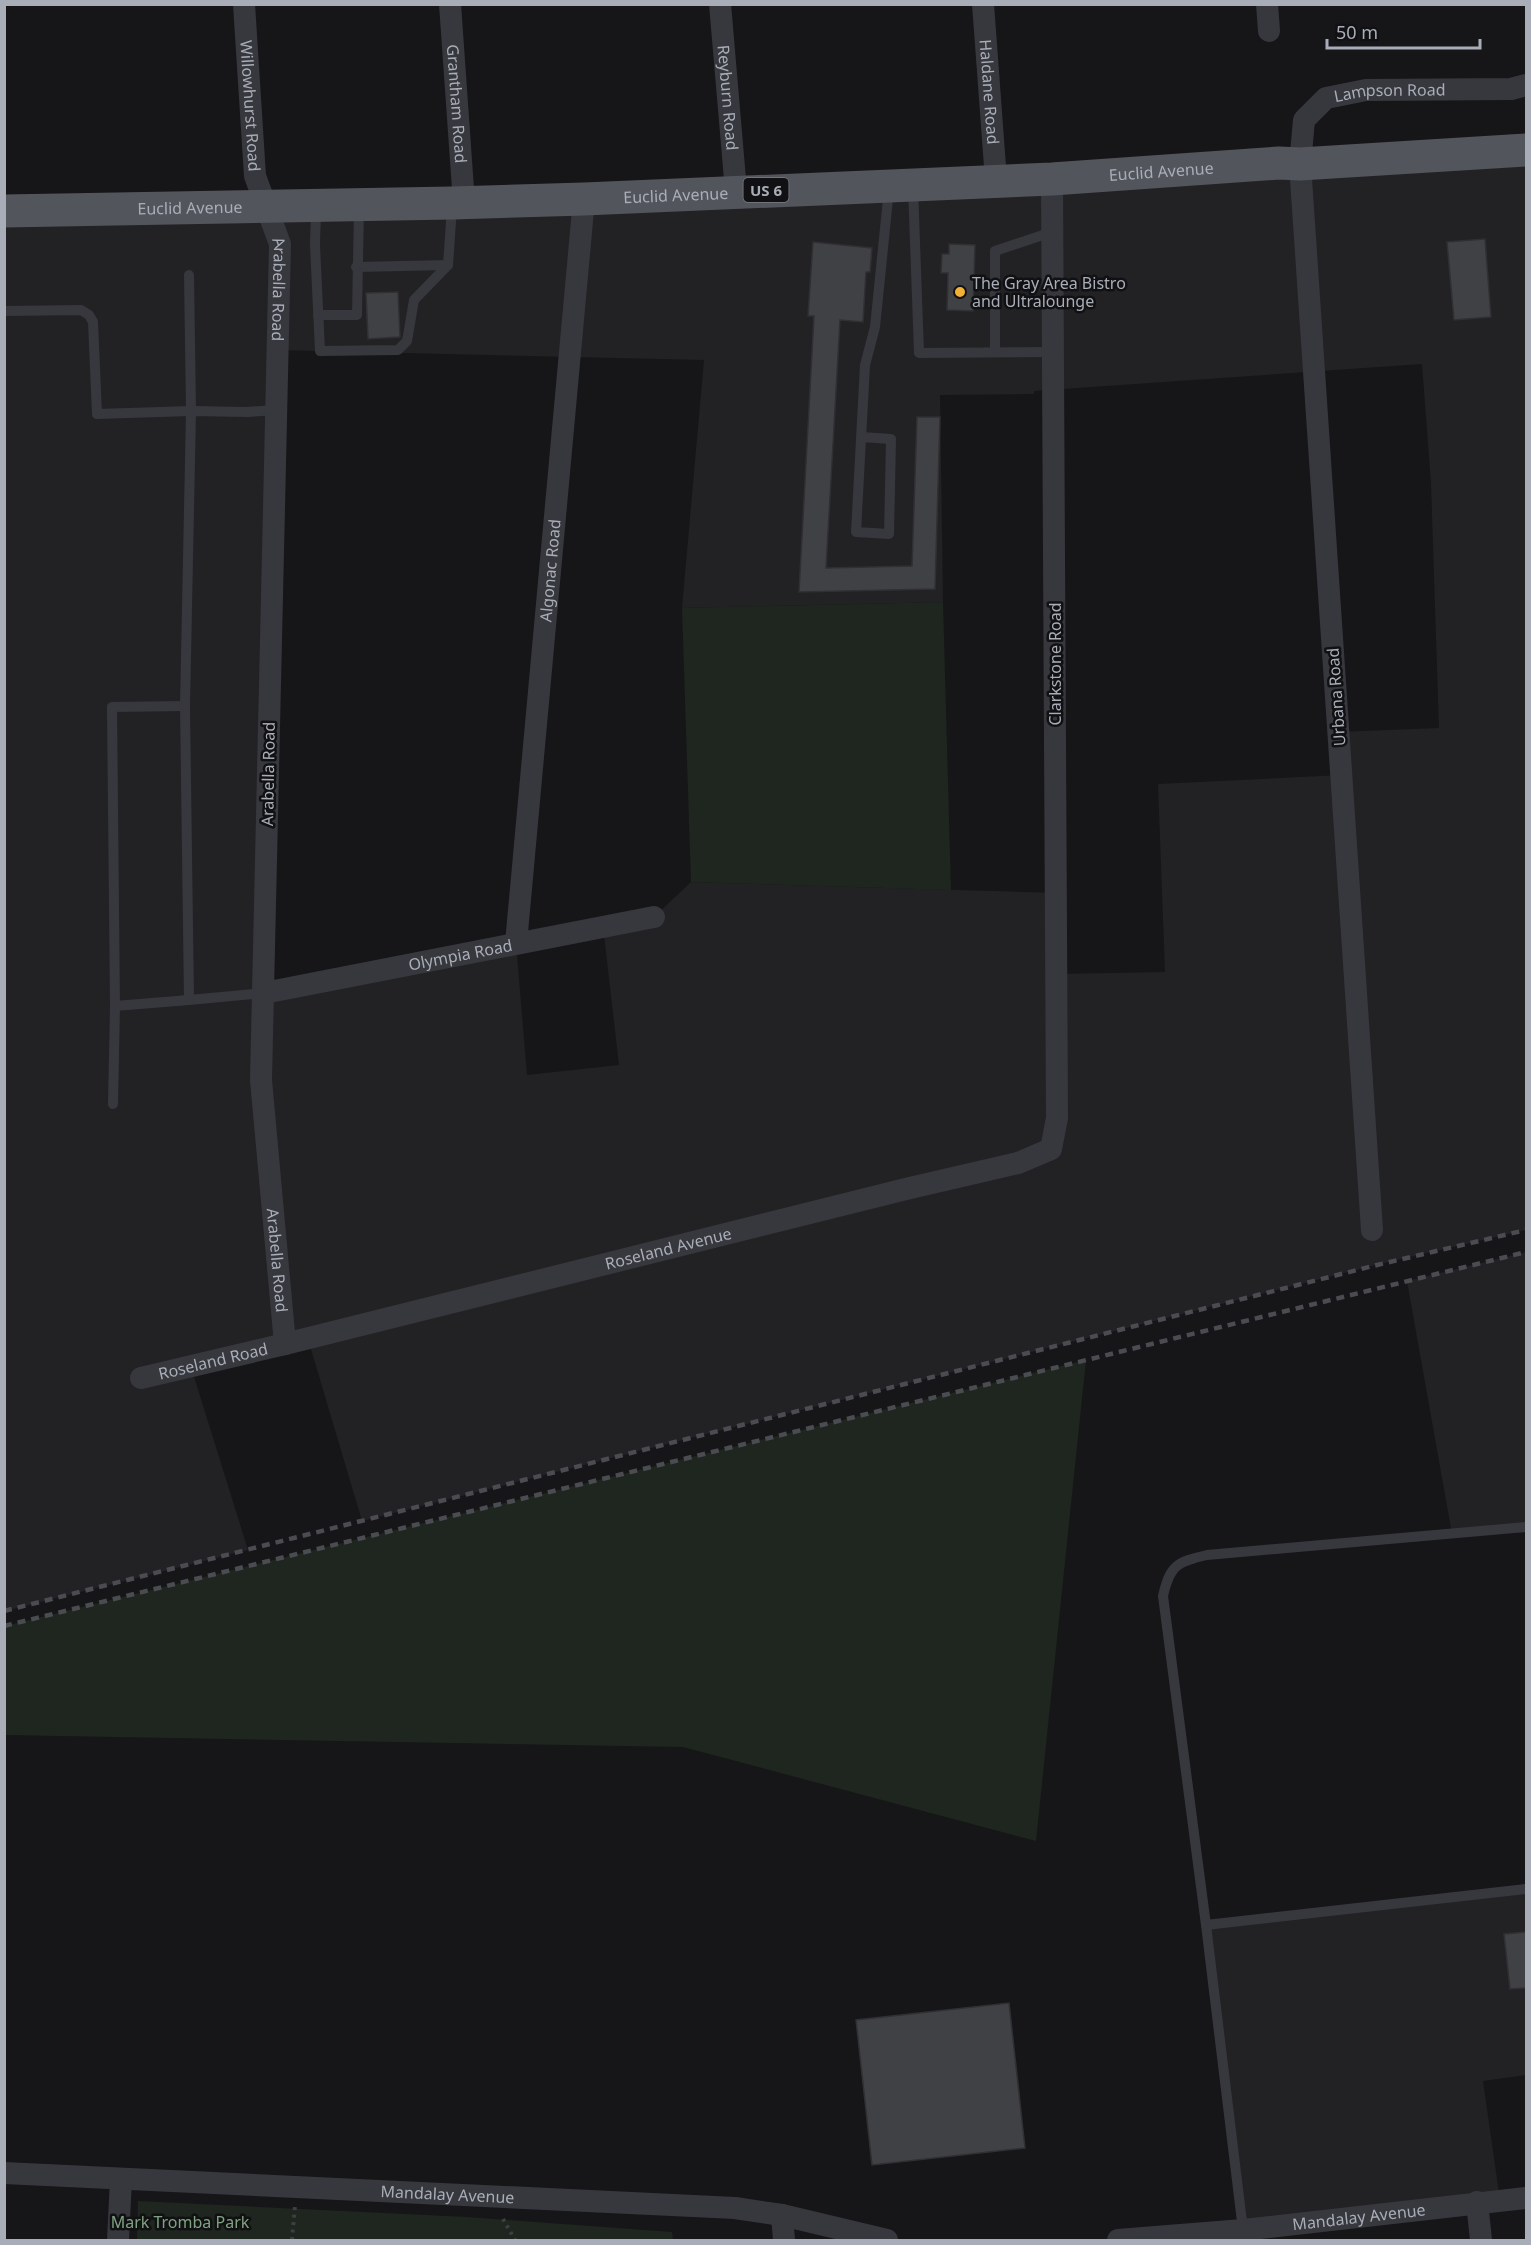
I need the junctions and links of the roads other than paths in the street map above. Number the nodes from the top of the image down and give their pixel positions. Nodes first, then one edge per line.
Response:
1 (244, 4) edge
2 (450, 4) edge
3 (720, 4) edge
4 (983, 4) edge
5 (1267, 4) edge
6 (1269, 31) dead end
7 (1527, 85) edge
8 (1527, 150) edge
9 (1300, 164) junction
10 (1052, 179) junction
11 (996, 180) junction
12 (901, 184) junction
13 (736, 191) junction
14 (584, 199) junction
15 (458, 203) junction
16 (266, 205) junction
17 (360, 205) junction
18 (316, 206) junction
19 (4, 211) edge
20 (1052, 232) junction
21 (448, 265) junction
22 (356, 267) junction
23 (189, 275) dead end
24 (4, 311) edge
25 (318, 315) junction
26 (995, 352) junction
27 (1053, 352) junction
28 (276, 410) junction
29 (191, 411) junction
30 (861, 437) junction
31 (185, 706) junction
32 (654, 917) dead end
33 (516, 943) junction
34 (264, 993) junction
35 (189, 1000) junction
36 (115, 1006) junction
37 (113, 1104) dead end
38 (1051, 1149) joint
39 (1372, 1230) dead end
40 (285, 1344) junction
41 (141, 1378) dead end
42 (1527, 1527) edge
43 (1527, 1889) edge
44 (1206, 1925) junction
45 (4, 2173) edge
46 (121, 2179) junction
47 (1527, 2198) edge
48 (1477, 2202) junction
49 (782, 2216) junction
50 (1244, 2235) edge
51 (118, 2241) edge
52 (784, 2241) edge
53 (886, 2241) edge
54 (1118, 2241) edge
55 (1481, 2241) edge

1 - 16 street, Willowhurst Road
2 - 15 street, Grantham Road
3 - 13 street, Reyburn Road
4 - 11 street, Haldane Road
5 - 6 street
7 - 9 street, Lampson Road
8 - 9 main road, Euclid Avenue / US 6
9 - 10 main road, Euclid Avenue / US 6
9 - 39 street, Urbana Road
10 - 11 main road, Euclid Avenue / US 6
10 - 20 street, Clarkstone Road
11 - 12 main road, Euclid Avenue / US 6
12 - 13 main road, Euclid Avenue / US 6
12 - 26 lane
12 - 30 lane
13 - 14 main road, Euclid Avenue / US 6
14 - 15 main road, Euclid Avenue / US 6
14 - 33 street, Algonac Road
15 - 17 main road, Euclid Avenue / US 6
15 - 21 lane
16 - 18 main road, Euclid Avenue / US 6
16 - 19 main road, Euclid Avenue / US 6
16 - 28 street, Arabella Road
17 - 18 main road, Euclid Avenue / US 6
17 - 22 lane
18 - 25 lane
20 - 26 lane
20 - 27 street, Clarkstone Road
21 - 22 lane
21 - 25 lane
22 - 25 lane
23 - 29 lane
24 - 29 lane
26 - 27 lane
27 - 38 street, Clarkstone Road
28 - 29 lane
28 - 34 street, Arabella Road
29 - 31 lane
30 - 30 lane
31 - 35 lane
31 - 36 lane
32 - 33 street, Olympia Road
33 - 34 street, Olympia Road
34 - 35 lane
34 - 40 street, Arabella Road
35 - 36 lane
36 - 37 lane
38 - 40 street, Roseland Avenue
40 - 41 street, Roseland Road
42 - 44 lane
43 - 44 lane
44 - 50 lane
45 - 46 street, Mandalay Avenue
46 - 49 street, Mandalay Avenue
46 - 51 street
47 - 48 street, Mandalay Avenue
48 - 50 street, Mandalay Avenue
48 - 55 street
49 - 52 street
49 - 53 street, Mandalay Avenue
50 - 54 street, Mandalay Avenue

